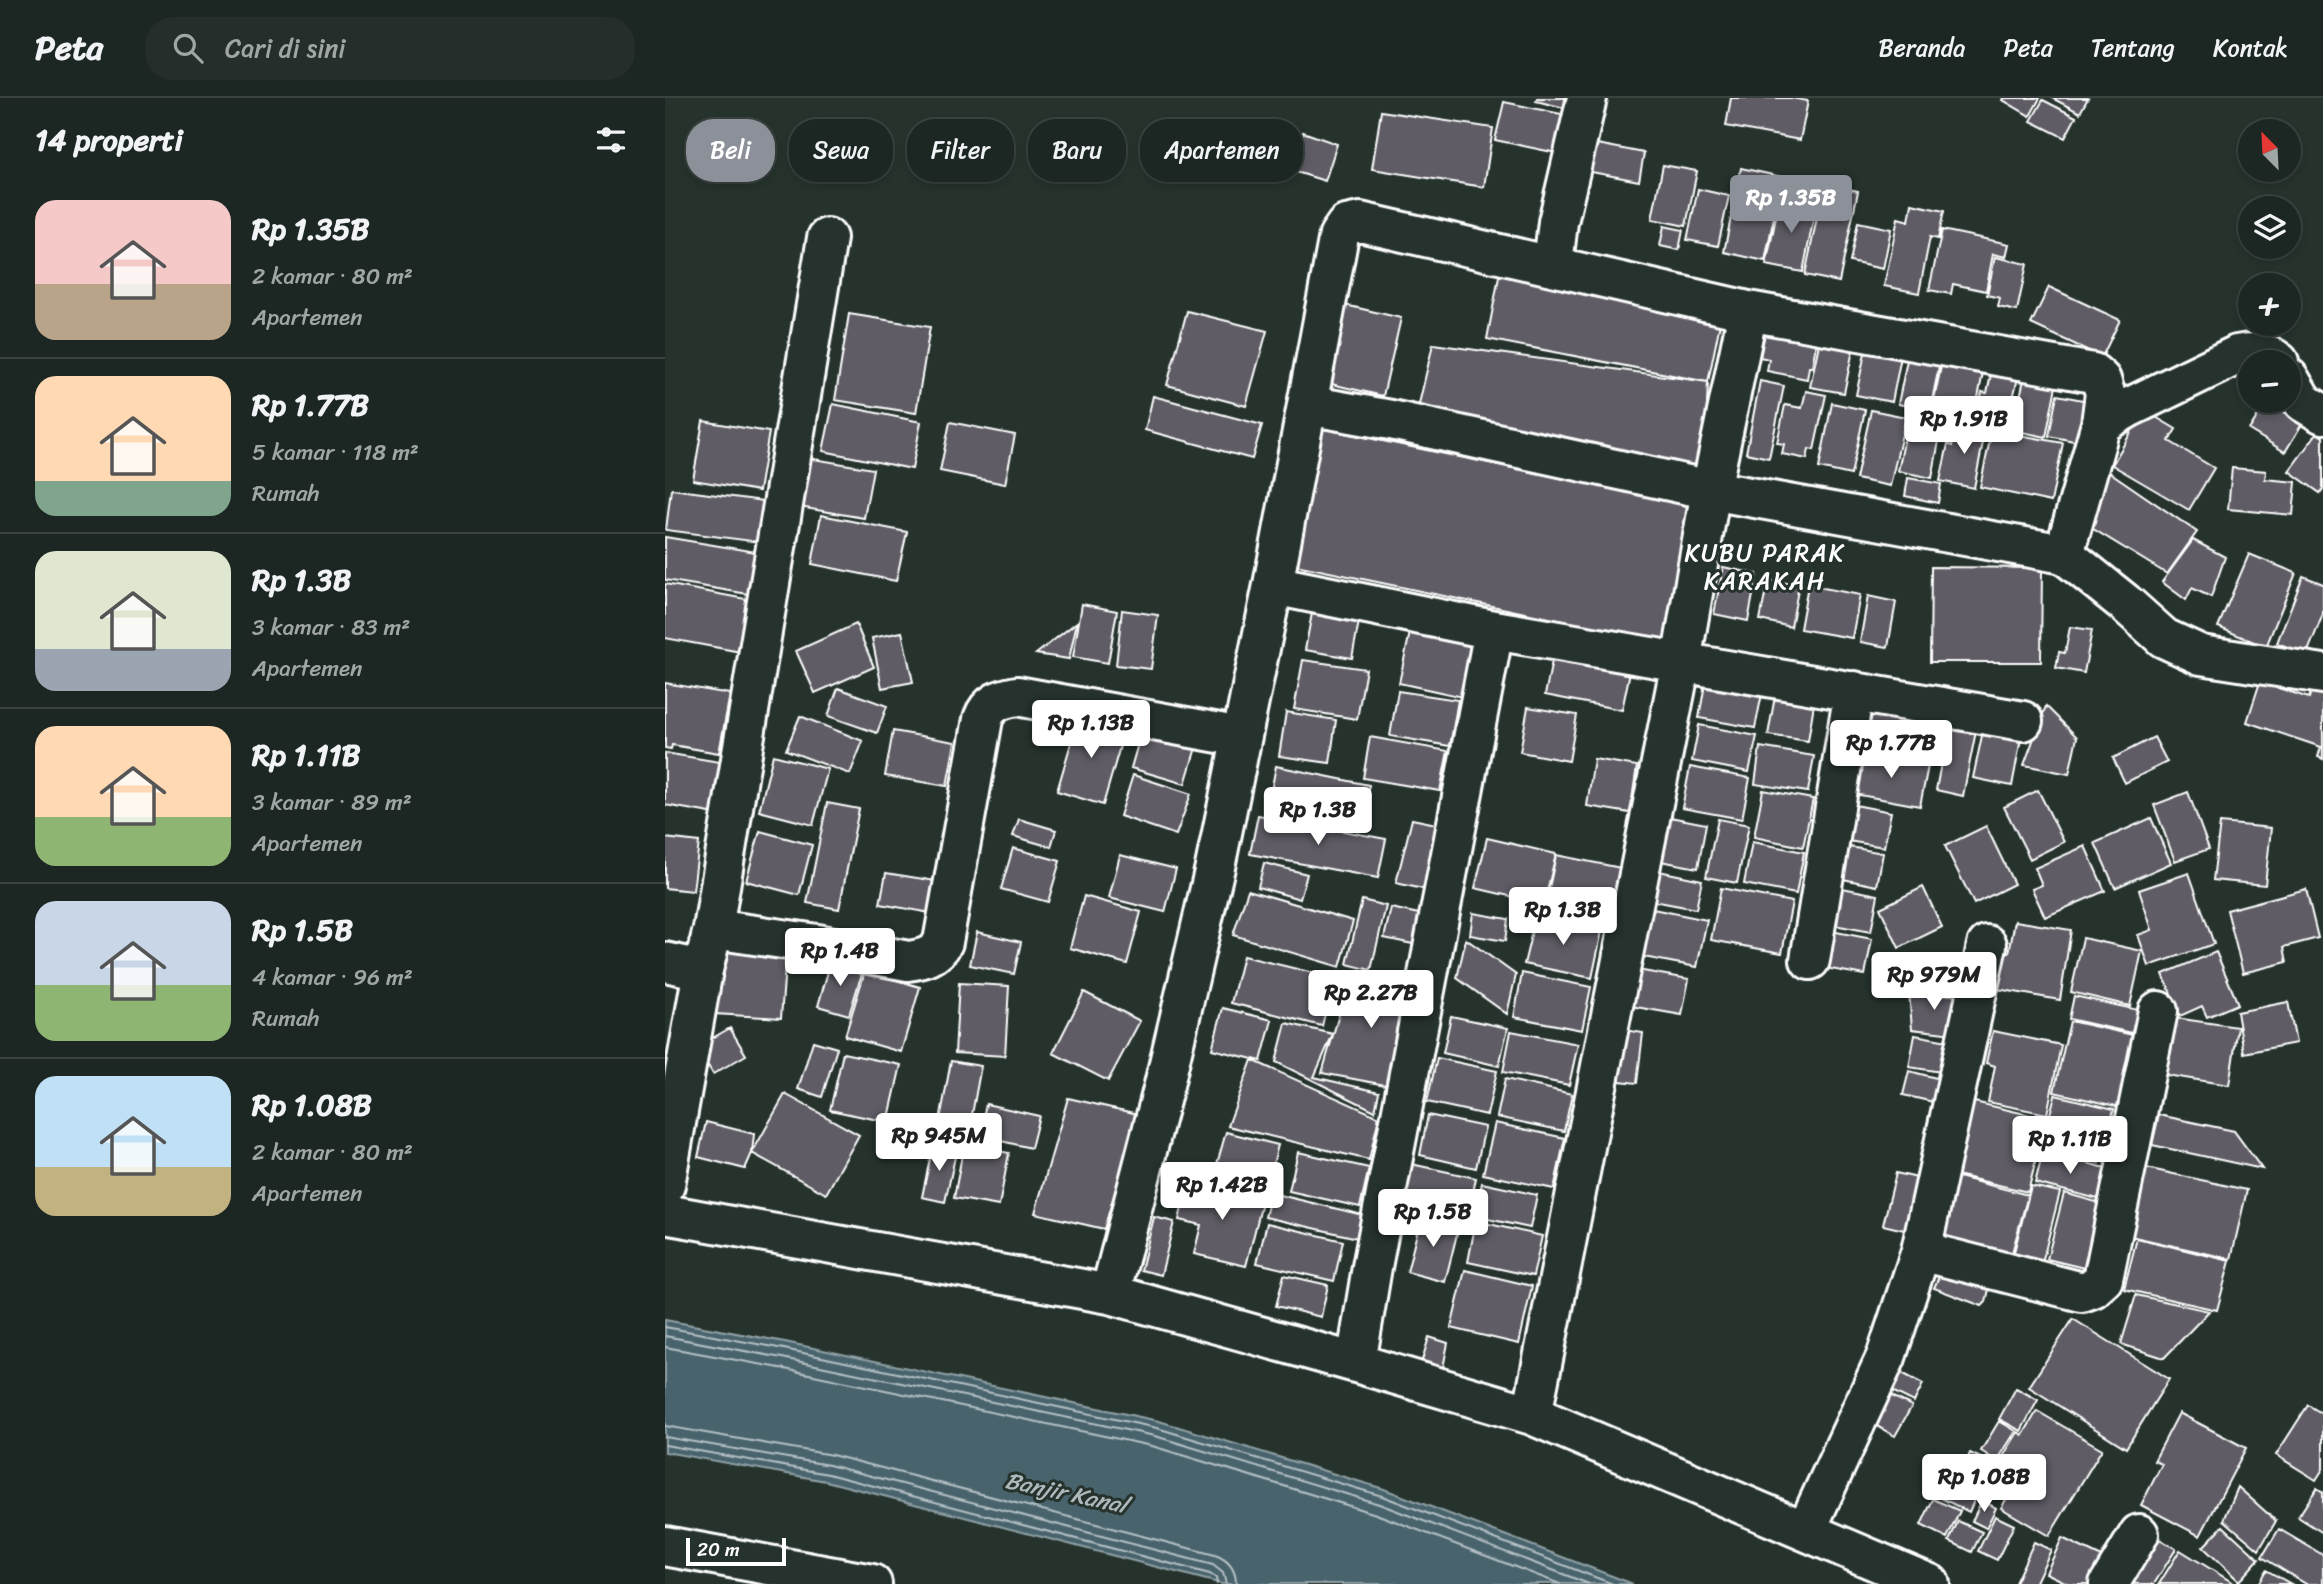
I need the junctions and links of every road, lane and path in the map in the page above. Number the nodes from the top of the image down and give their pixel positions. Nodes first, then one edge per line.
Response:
1 (1587, 98) edge
2 (827, 238) dead end
3 (1553, 264) junction
4 (1748, 311) junction
5 (2238, 355) edge
6 (2301, 399) edge
7 (1307, 405) junction
8 (2323, 414) edge
9 (2101, 424) junction
10 (1711, 491) junction
11 (2064, 554) junction
12 (1273, 585) junction
13 (1494, 631) junction
14 (1681, 662) junction
15 (2323, 674) edge
16 (1854, 691) junction
17 (2024, 721) dead end
18 (1241, 737) junction
19 (713, 929) junction
20 (1987, 945) dead end
21 (1810, 960) dead end
22 (665, 962) edge
23 (703, 970) junction
24 (2158, 1012) dead end
25 (665, 1185) edge
26 (665, 1214) edge
27 (1921, 1251) junction
28 (1110, 1294) junction
29 (1356, 1363) junction
30 (1532, 1415) junction
31 (1805, 1530) junction
32 (2139, 1534) dead end
33 (665, 1546) edge
34 (872, 1584) edge
35 (1930, 1584) edge
36 (2109, 1584) edge

1 - 3 street
2 - 19 street
3 - 4 street
3 - 7 street
4 - 9 street
4 - 10 street
5 - 9 street
6 - 8 street
7 - 10 street
7 - 12 street
9 - 11 street
10 - 11 street
10 - 14 street
11 - 15 street
12 - 13 street
12 - 18 street
13 - 14 street
13 - 29 street
14 - 16 street
14 - 30 street
16 - 17 street
16 - 21 street
18 - 19 street
18 - 28 street
19 - 23 street
20 - 27 street
22 - 23 street
23 - 25 street
24 - 27 street
26 - 28 street
27 - 31 street
28 - 29 street
29 - 30 street
30 - 31 street
31 - 35 street
32 - 36 street
33 - 34 street

